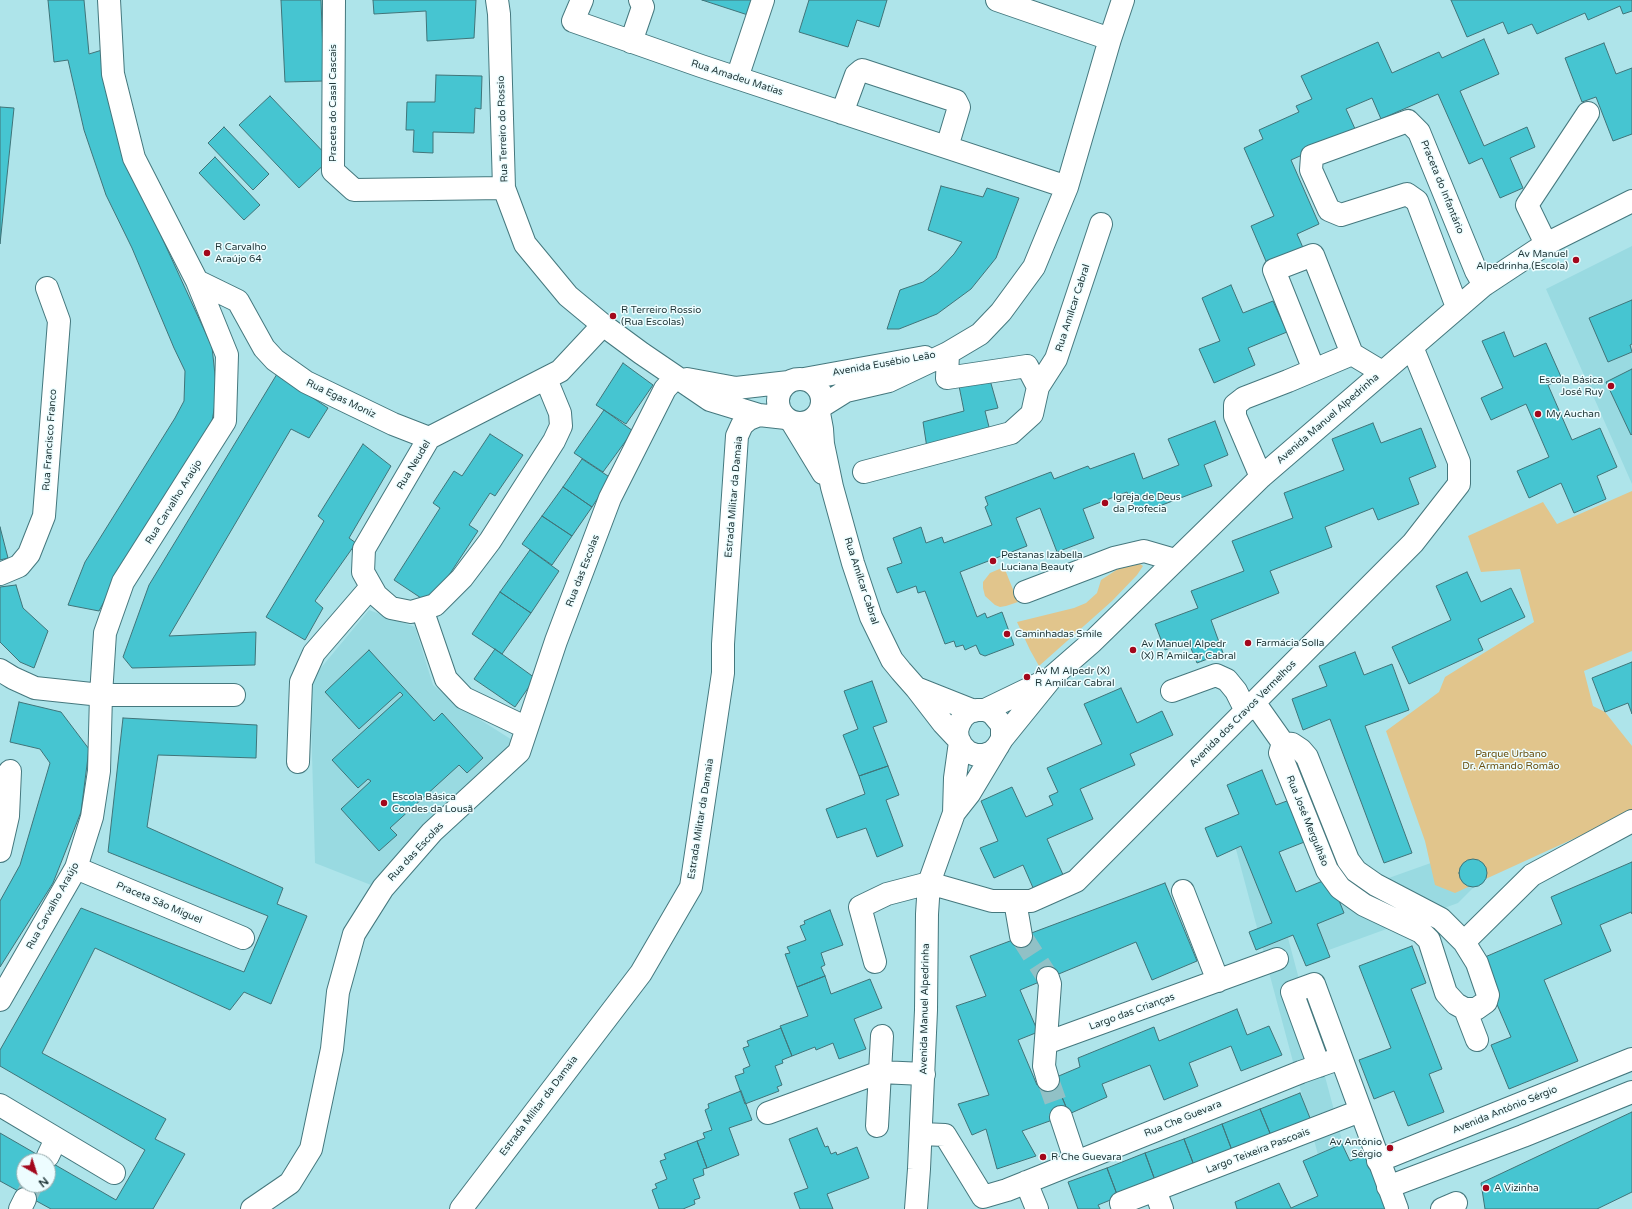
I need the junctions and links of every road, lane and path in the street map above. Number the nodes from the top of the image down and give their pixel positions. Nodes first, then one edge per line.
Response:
1 (109, 0) edge
2 (334, 0) edge
3 (497, 0) edge
4 (582, 0) edge
5 (640, 0) edge
6 (763, 0) edge
7 (997, 0) edge
8 (1123, 0) edge
9 (1110, 39) junction
10 (632, 42) junction
11 (737, 78) junction
12 (842, 113) junction
13 (1588, 113) dead end
14 (947, 147) junction
15 (1067, 187) junction
16 (504, 188) junction
17 (1632, 202) edge
18 (1101, 224) dead end
19 (1546, 244) junction
20 (197, 281) junction
21 (1484, 285) junction
22 (47, 288) dead end
23 (1457, 308) junction
24 (603, 325) junction
25 (1412, 347) junction
26 (948, 353) junction
27 (1352, 354) junction
28 (1314, 370) junction
29 (1382, 372) junction
30 (676, 377) junction
31 (546, 378) junction
32 (796, 380) junction
33 (1038, 388) junction
34 (820, 410) junction
35 (759, 415) junction
36 (789, 420) junction
37 (429, 438) junction
38 (864, 472) dead end
39 (1260, 477) junction
40 (832, 487) junction
41 (1175, 560) junction
42 (0, 574) edge
43 (371, 587) junction
44 (1025, 592) dead end
45 (422, 609) junction
46 (0, 670) edge
47 (1053, 676) junction
48 (916, 688) junction
49 (1172, 691) dead end
50 (101, 695) junction
51 (234, 695) dead end
52 (1250, 707) junction
53 (980, 711) junction
54 (527, 728) junction
55 (959, 740) junction
56 (1000, 743) junction
57 (1283, 743) junction
58 (298, 762) dead end
59 (10, 771) dead end
60 (954, 813) junction
61 (1632, 821) edge
62 (0, 851) edge
63 (76, 868) junction
64 (930, 883) junction
65 (1183, 891) dead end
66 (1015, 901) junction
67 (1022, 936) tunnel mouth
68 (243, 938) dead end
69 (1464, 942) junction
70 (1278, 959) dead end
71 (875, 962) dead end
72 (1048, 978) tunnel mouth
73 (1218, 981) junction
74 (0, 1000) edge
75 (1465, 1009) junction
76 (882, 1036) dead end
77 (1477, 1040) dead end
78 (1046, 1043) junction
79 (1341, 1058) junction
80 (1632, 1059) edge
81 (1319, 1066) junction
82 (880, 1072) junction
83 (924, 1074) junction
84 (1048, 1080) tunnel mouth
85 (1632, 1092) edge
86 (0, 1104) edge
87 (1360, 1112) junction
88 (768, 1113) dead end
89 (1061, 1118) tunnel mouth
90 (877, 1126) dead end
91 (921, 1134) junction
92 (1378, 1161) junction
93 (1076, 1162) junction
94 (114, 1173) dead end
95 (1026, 1182) junction
96 (1388, 1187) junction
97 (1159, 1200) edge
98 (252, 1209) edge
99 (461, 1209) edge
100 (916, 1209) edge
101 (1037, 1209) edge
102 (1123, 1209) edge
103 (1397, 1209) edge

1 - 20 street, Rua Carvalho Araújo
2 - 16 street, Praceta do Casal Cascais
3 - 16 street, Rua Terreiro do Rossio
4 - 10 street, Rua Amadeu Matias
5 - 10 street
6 - 11 street
7 - 9 street
8 - 9 street
9 - 15 street
10 - 11 street, Rua Amadeu Matias
11 - 12 street, Rua Amadeu Matias
12 - 14 street, Rua Amadeu Matias
12 - 14 street
13 - 19 street
14 - 15 street, Rua Amadeu Matias
15 - 26 street
16 - 24 street, Rua Terreiro do Rossio
17 - 19 street, Avenida Manuel Alpedrinha
18 - 33 street, Rua Amílcar Cabral
19 - 21 street, Avenida Manuel Alpedrinha
20 - 37 street, Rua Egas Moniz
20 - 50 street, Rua Carvalho Araújo
21 - 23 street, Avenida Manuel Alpedrinha
21 - 23 street, Praceta do Infantário
22 - 42 street, Rua Francisco Franco
23 - 25 street, Avenida Manuel Alpedrinha
24 - 30 street, Rua Terreiro do Rossio
24 - 31 street, Rua Neudel
25 - 29 street, Avenida Manuel Alpedrinha
25 - 52 street, Avenida dos Cravos Vermelhos
26 - 32 street, Avenida Eusébio Leão
26 - 33 street
26 - 34 street, Avenida Eusébio Leão
27 - 28 street
27 - 28 street
27 - 29 street
28 - 39 street
29 - 39 street, Avenida Manuel Alpedrinha
30 - 32 street, Avenida Eusébio Leão
30 - 35 street
30 - 54 street, Rua das Escolas
31 - 37 street, Rua Neudel
31 - 45 street, Rua Neudel
32 - 34 street
32 - 36 street
33 - 38 street, Rua Amílcar Cabral
34 - 36 street
34 - 40 street, Rua Amílcar Cabral
35 - 36 street
35 - 99 street, Estrada Militar da Damaia
36 - 40 street, Rua Amílcar Cabral
37 - 43 street, Rua Neudel
39 - 41 street, Avenida Manuel Alpedrinha
40 - 48 street, Rua Amílcar Cabral
41 - 44 street
41 - 47 street, Avenida Manuel Alpedrinha
43 - 45 street, Rua Neudel
43 - 58 street
45 - 54 street
46 - 50 street
47 - 53 street, Avenida Manuel Alpedrinha
47 - 56 street, Avenida Manuel Alpedrinha
48 - 53 street, Rua Amílcar Cabral
48 - 55 street, Rua Amílcar Cabral
49 - 52 street
50 - 51 street
50 - 63 street, Rua Carvalho Araújo
52 - 57 street
52 - 66 street, Avenida dos Cravos Vermelhos
53 - 55 street, Avenida Manuel Alpedrinha
53 - 56 street
54 - 98 street, Rua das Escolas
55 - 56 street, Avenida Manuel Alpedrinha
55 - 60 street, Avenida Manuel Alpedrinha
56 - 60 street, Avenida Manuel Alpedrinha
57 - 69 street
57 - 75 street, Rua José Mergulhão
59 - 62 street
60 - 64 street, Avenida Manuel Alpedrinha
61 - 69 street
63 - 68 street, Praceta São Miguel
63 - 74 street, Rua Carvalho Araújo
64 - 66 street, Avenida dos Cravos Vermelhos
64 - 71 street
64 - 83 street, Avenida Manuel Alpedrinha
65 - 73 street
66 - 67 street
69 - 75 street
70 - 73 street, Largo das Crianças
72 - 78 street
73 - 78 street, Largo das Crianças
75 - 77 street
76 - 82 street
78 - 84 street
79 - 81 street, Rua Che Guevara
79 - 81 street
79 - 87 street
80 - 92 street, Avenida António Sérgio
81 - 93 street, Rua Che Guevara
82 - 83 street
82 - 88 street
82 - 90 street
83 - 91 street, Avenida Manuel Alpedrinha
85 - 96 street
86 - 94 street
87 - 92 street
87 - 97 street, Largo Teixeira Pascoais
89 - 93 street
91 - 95 street, Rua Che Guevara
91 - 100 street, Avenida Manuel Alpedrinha
92 - 96 street
93 - 95 street, Rua Che Guevara
95 - 101 street
96 - 103 street
97 - 102 street, Largo Teixeira Pascoais

